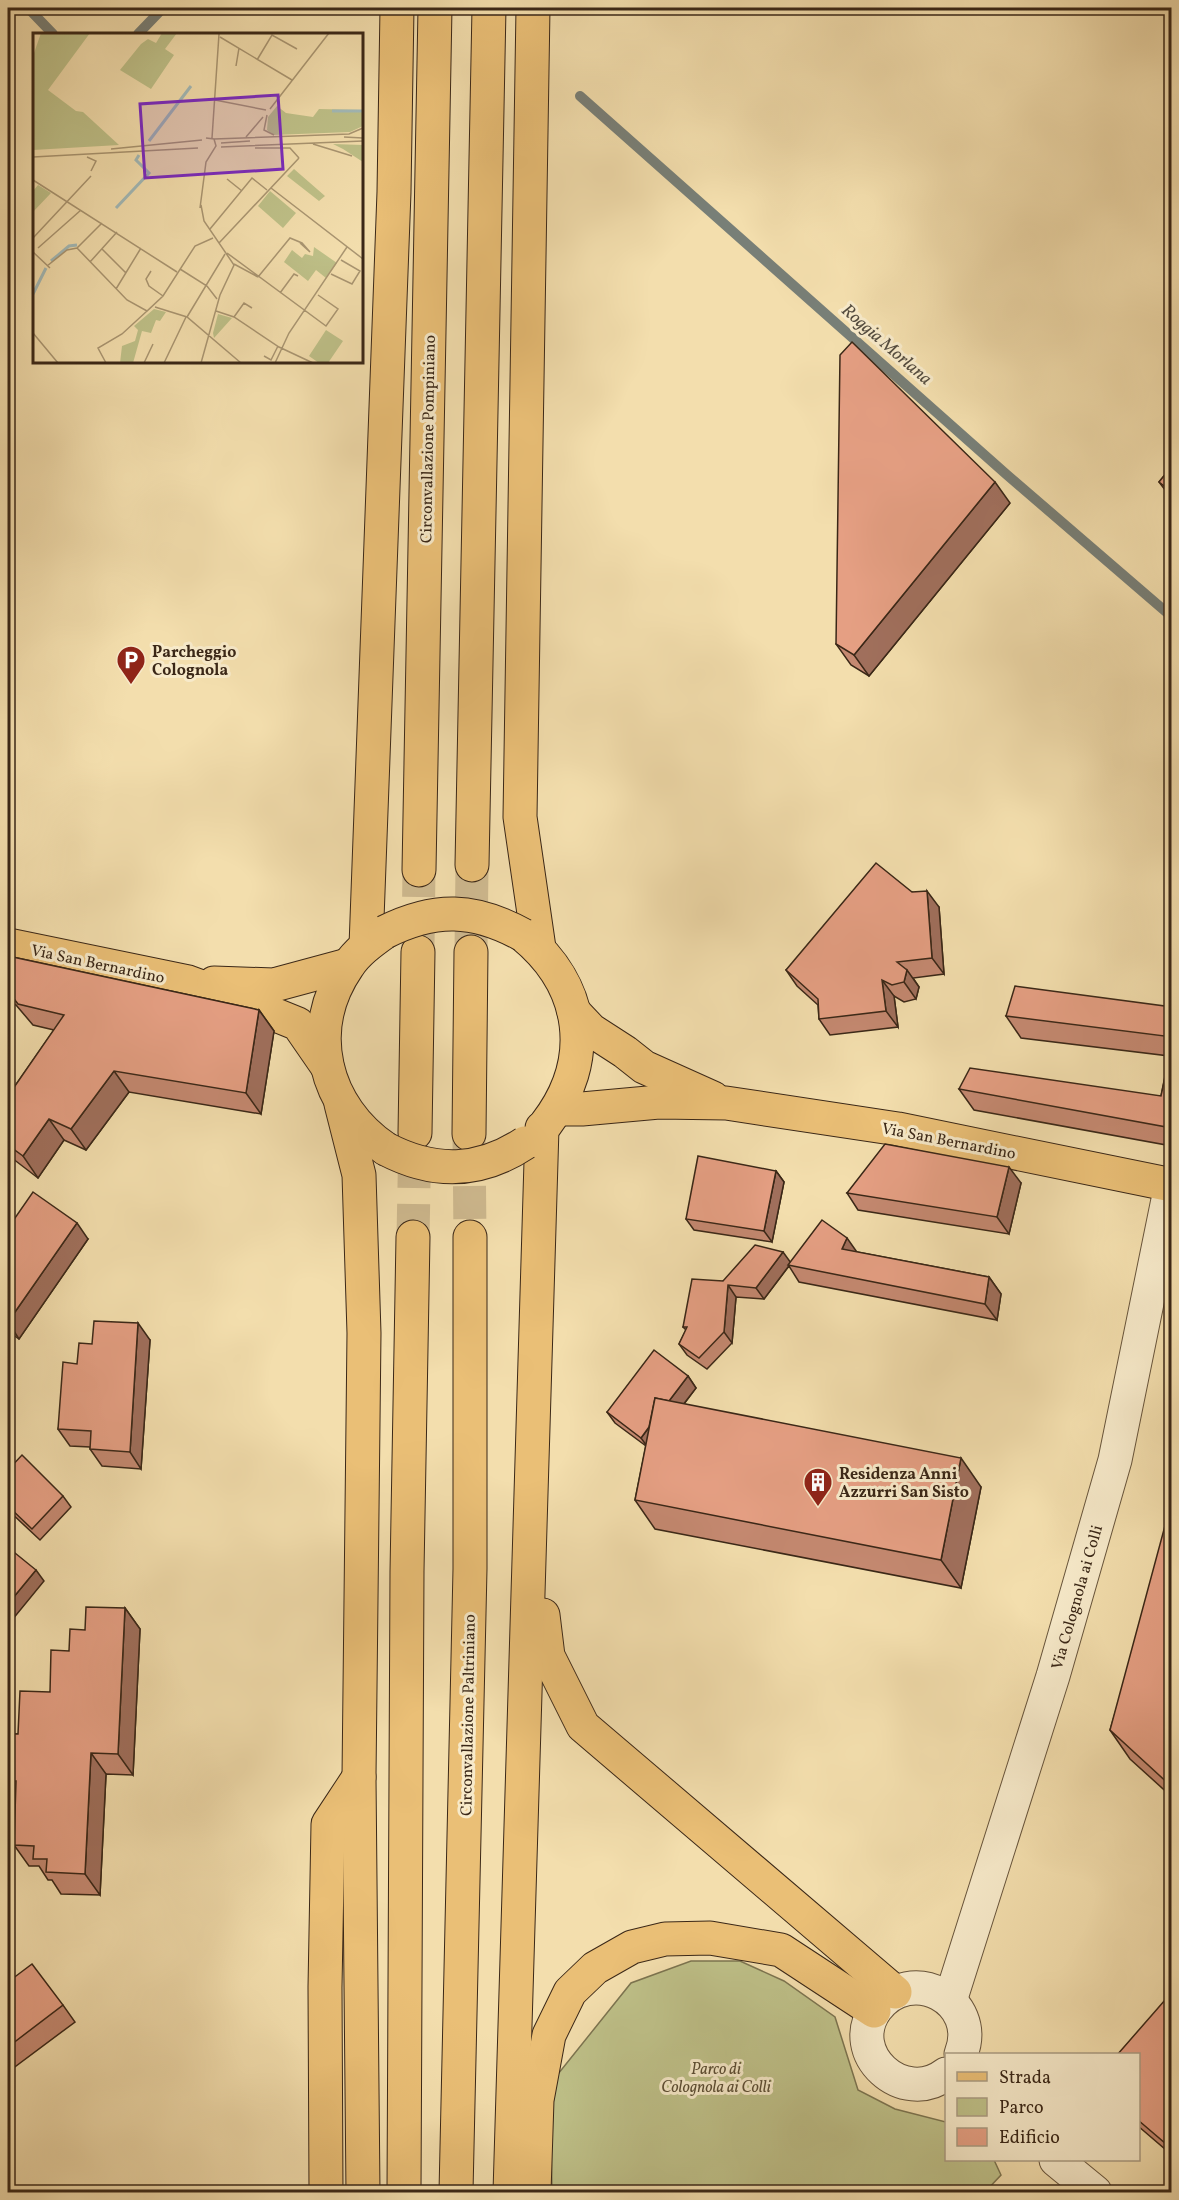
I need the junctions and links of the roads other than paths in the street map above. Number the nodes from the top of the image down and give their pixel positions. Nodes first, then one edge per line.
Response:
1 (397, 8) edge
2 (435, 8) edge
3 (489, 8) edge
4 (533, 8) edge
5 (472, 865) tunnel mouth
6 (419, 870) tunnel mouth
7 (531, 942) junction
8 (8, 945) edge
9 (366, 947) junction
10 (418, 952) tunnel mouth
11 (471, 952) tunnel mouth
12 (188, 982) junction
13 (574, 1012) junction
14 (327, 1066) junction
15 (726, 1103) junction
16 (341, 1104) junction
17 (542, 1127) junction
18 (415, 1133) tunnel mouth
19 (469, 1134) tunnel mouth
20 (1171, 1185) edge
21 (413, 1237) tunnel mouth
22 (470, 1237) tunnel mouth
23 (533, 1442) junction
24 (359, 1777) junction
25 (325, 1988) junction
26 (950, 2001) junction
27 (885, 2002) junction
28 (961, 2053) edge
29 (945, 2075) edge
30 (363, 2078) junction
31 (1057, 2161) edge
32 (326, 2193) edge
33 (363, 2193) edge
34 (404, 2193) edge
35 (456, 2193) edge
36 (510, 2193) edge
37 (534, 2193) edge
38 (1095, 2193) edge

1 - 9 main road
2 - 6 main road, Circonvallazione Pompiniano
3 - 5 main road
4 - 7 main road
7 - 9 main road, Via San Bernardino, bridge
7 - 13 main road, Via San Bernardino
8 - 12 main road, Via San Bernardino
9 - 12 main road, Via San Bernardino
9 - 14 main road, Via San Bernardino
10 - 18 main road
11 - 19 main road
12 - 14 main road, Via San Bernardino
13 - 15 main road, Via San Bernardino
13 - 17 main road, Via San Bernardino
14 - 16 main road, Via San Bernardino
15 - 17 main road, Via San Bernardino
15 - 20 main road, Via San Bernardino
16 - 17 main road, Via San Bernardino, bridge
16 - 24 main road
17 - 23 main road
20 - 26 street, Via Colognola ai Colli
21 - 34 main road
22 - 35 main road, Circonvallazione Paltriniano
23 - 27 main road
23 - 36 main road
24 - 25 main road
24 - 30 main road
25 - 30 main road
25 - 32 main road
26 - 27 street
26 - 28 street
27 - 29 street
27 - 37 main road
30 - 33 main road
31 - 38 street

